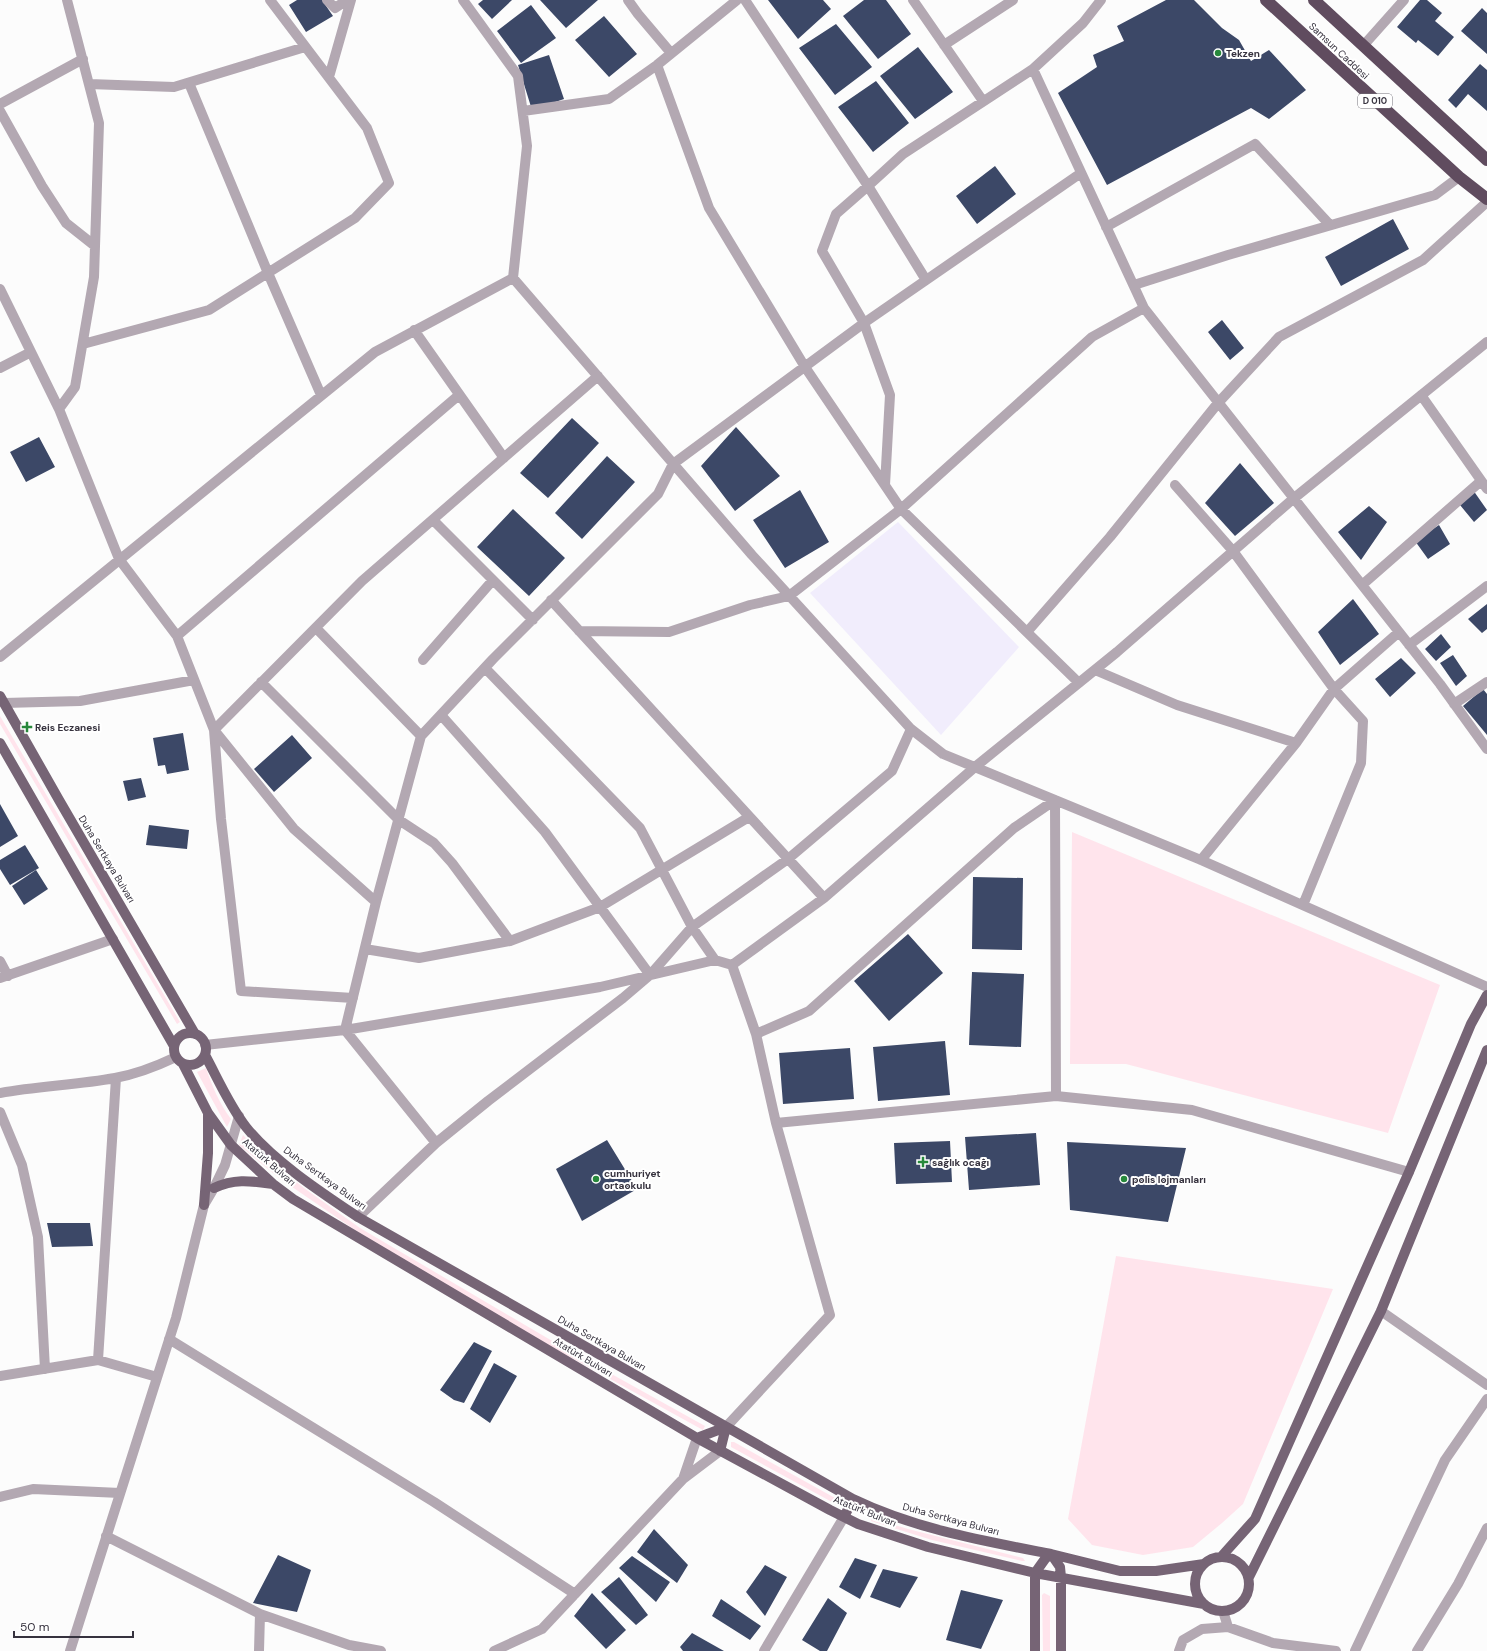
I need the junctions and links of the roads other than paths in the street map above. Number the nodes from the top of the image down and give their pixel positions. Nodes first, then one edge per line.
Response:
1 (67, 0) edge
2 (270, 0) edge
3 (327, 0) edge
4 (348, 0) edge
5 (351, 0) edge
6 (464, 0) edge
7 (628, 0) edge
8 (737, 0) edge
9 (745, 0) edge
10 (913, 0) edge
11 (1013, 0) edge
12 (1101, 0) edge
13 (1266, 0) edge
14 (1314, 0) edge
15 (1404, 0) edge
16 (944, 45) junction
17 (1363, 46) junction
18 (305, 47) junction
19 (672, 53) junction
20 (82, 59) junction
21 (657, 65) junction
22 (1033, 69) junction
23 (329, 77) junction
24 (189, 82) junction
25 (89, 84) junction
26 (983, 101) junction
27 (0, 104) edge
28 (0, 111) edge
29 (522, 111) junction
30 (1487, 160) edge
31 (1081, 173) junction
32 (1459, 177) junction
33 (868, 186) junction
34 (1487, 199) edge
35 (1487, 202) edge
36 (1330, 225) junction
37 (1106, 227) junction
38 (95, 246) junction
39 (268, 273) junction
40 (513, 278) junction
41 (926, 280) junction
42 (1134, 285) junction
43 (0, 289) edge
44 (1144, 308) junction
45 (864, 323) junction
46 (414, 330) junction
47 (1487, 342) edge
48 (83, 344) junction
49 (31, 352) junction
50 (805, 367) junction
51 (0, 368) edge
52 (598, 376) junction
53 (321, 395) junction
54 (459, 395) junction
55 (1421, 395) junction
56 (1218, 403) junction
57 (59, 409) junction
58 (504, 458) junction
59 (673, 464) junction
60 (885, 485) junction
61 (1175, 485) dead end
62 (1484, 485) edge
63 (1293, 499) junction
64 (901, 509) junction
65 (433, 520) junction
66 (1234, 551) junction
67 (119, 559) junction
68 (493, 580) junction
69 (1362, 585) junction
70 (1487, 586) edge
71 (789, 596) junction
72 (551, 600) junction
73 (533, 620) junction
74 (316, 628) junction
75 (579, 631) junction
76 (1027, 632) junction
77 (1399, 632) junction
78 (177, 636) junction
79 (1409, 645) junction
80 (0, 658) edge
81 (424, 660) dead end
82 (484, 668) junction
83 (1095, 670) junction
84 (194, 680) junction
85 (262, 682) junction
86 (1079, 682) junction
87 (1487, 682) edge
88 (1334, 689) junction
89 (2, 700) edge
90 (1454, 704) junction
91 (441, 715) junction
92 (911, 729) junction
93 (214, 730) junction
94 (421, 736) junction
95 (0, 743) edge
96 (1296, 743) junction
97 (1487, 749) edge
98 (975, 767) junction
99 (1055, 800) junction
100 (749, 817) junction
101 (399, 820) junction
102 (788, 859) junction
103 (1201, 860) junction
104 (662, 871) junction
105 (824, 898) junction
106 (376, 902) junction
107 (1303, 905) junction
108 (600, 907) junction
109 (692, 927) junction
110 (113, 939) junction
111 (510, 941) junction
112 (365, 949) junction
113 (715, 960) junction
114 (0, 961) edge
115 (732, 965) junction
116 (650, 975) junction
117 (4, 977) edge
118 (1487, 987) edge
119 (1487, 995) edge
120 (352, 998) junction
121 (345, 1030) junction
122 (195, 1034) junction
123 (756, 1034) junction
124 (174, 1046) junction
125 (205, 1050) junction
126 (1487, 1050) edge
127 (180, 1060) junction
128 (116, 1078) junction
129 (0, 1093) edge
130 (1056, 1096) junction
131 (0, 1112) edge
132 (208, 1113) junction
133 (238, 1116) junction
134 (776, 1123) junction
135 (436, 1143) junction
136 (231, 1145) junction
137 (1409, 1172) junction
138 (274, 1184) junction
139 (214, 1188) junction
140 (204, 1205) junction
141 (358, 1217) junction
142 (1381, 1311) junction
143 (169, 1338) junction
144 (98, 1360) junction
145 (45, 1369) junction
146 (0, 1376) edge
147 (157, 1377) junction
148 (1487, 1385) edge
149 (1487, 1399) edge
150 (726, 1427) junction
151 (697, 1438) junction
152 (720, 1451) junction
153 (683, 1479) junction
154 (120, 1493) junction
155 (0, 1497) edge
156 (853, 1500) junction
157 (844, 1517) junction
158 (1487, 1528) edge
159 (106, 1536) junction
160 (1051, 1554) junction
161 (1221, 1557) junction
162 (1204, 1564) junction
163 (1035, 1573) junction
164 (1061, 1577) junction
165 (1249, 1577) junction
166 (575, 1594) junction
167 (1204, 1604) junction
168 (1223, 1611) junction
169 (260, 1614) junction
170 (1228, 1627) junction
171 (70, 1651) edge
172 (260, 1651) edge
173 (381, 1651) edge
174 (494, 1651) edge
175 (764, 1651) edge
176 (1035, 1651) edge
177 (1061, 1651) edge
178 (1179, 1651) edge
179 (1336, 1651) edge
180 (1355, 1651) edge
181 (1417, 1651) edge

1 - 20 street
2 - 18 street
3 - 4 street
5 - 23 street
6 - 29 street
7 - 19 street
8 - 19 street
9 - 33 street
10 - 16 street
11 - 16 street
12 - 22 street
13 - 32 highway, Samsun Caddesi / D 010
14 - 17 highway, Samsun Caddesi
15 - 17 street
16 - 26 street
17 - 30 highway, Samsun Caddesi
18 - 23 street
18 - 24 street
19 - 21 street
20 - 25 street
20 - 27 street
21 - 29 street
21 - 50 street
22 - 26 street
22 - 31 street
23 - 39 street
24 - 25 street
24 - 39 street
25 - 38 street
26 - 33 street
28 - 38 street
29 - 40 street
31 - 37 street
31 - 41 street
32 - 34 highway, Samsun Caddesi / D 010
32 - 36 street
33 - 41 street
33 - 45 street
35 - 56 street
36 - 37 street
36 - 42 street
37 - 42 street
38 - 48 street
39 - 48 street
39 - 53 street
40 - 46 street
40 - 52 street
41 - 45 street
42 - 44 street
43 - 49 street
44 - 56 street
44 - 64 street
45 - 50 street
45 - 60 street
46 - 53 street
46 - 54 street
47 - 55 street
48 - 57 street
49 - 51 street
49 - 57 street
50 - 59 street
50 - 60 street
52 - 58 street
52 - 59 street
53 - 67 street
54 - 58 street
54 - 78 street
55 - 62 street
55 - 63 street
56 - 63 street
56 - 76 street
57 - 67 street
58 - 65 street
59 - 71 street
59 - 72 street
60 - 64 street
61 - 66 street
62 - 69 street
63 - 66 street
63 - 69 street
64 - 71 street
64 - 76 street
65 - 68 street
65 - 74 street
66 - 83 street
66 - 88 street
67 - 78 street
67 - 80 street
68 - 73 street
68 - 81 street
69 - 77 street
70 - 79 street
71 - 75 street
71 - 92 street
72 - 73 street
72 - 75 street
73 - 82 street
74 - 85 street
74 - 94 street
75 - 100 street
76 - 86 street
77 - 79 street
77 - 88 street
78 - 84 street
79 - 90 street
82 - 91 street
82 - 104 street
83 - 86 street
83 - 96 street
84 - 89 street
84 - 93 street
85 - 93 street
85 - 101 street
86 - 98 street
87 - 90 street
88 - 96 street
88 - 107 street
89 - 122 main road, Duha Sertkaya Bulvarı
90 - 97 street
91 - 94 street
91 - 108 street
92 - 98 street
92 - 102 street
93 - 106 street
93 - 120 street
94 - 101 street
95 - 110 main road
96 - 103 street
98 - 99 street
98 - 105 street
99 - 103 street
99 - 123 street
99 - 130 street
100 - 102 street
100 - 104 street
101 - 106 street
101 - 111 street
102 - 105 street
102 - 109 street
103 - 107 street
104 - 108 street
104 - 109 street
105 - 115 street
106 - 112 street
107 - 118 street
108 - 111 street
108 - 116 street
109 - 113 street
109 - 116 street
110 - 117 street
110 - 124 main road
111 - 112 street
112 - 120 street
113 - 115 street
113 - 116 street
114 - 117 street
115 - 123 street
116 - 121 street
116 - 135 street
119 - 137 main road
120 - 121 street
121 - 125 street
121 - 135 street
122 - 124 main road
122 - 125 main road
123 - 134 street
124 - 127 main road
125 - 127 main road
125 - 133 main road, Duha Sertkaya Bulvarı
126 - 142 main road
127 - 128 street
127 - 132 main road, Atatürk Bulvarı
128 - 129 street
128 - 144 street
130 - 134 street
130 - 137 street
131 - 145 street
132 - 136 main road, Atatürk Bulvarı
132 - 140 main road
133 - 136 street
133 - 141 main road, Duha Sertkaya Bulvarı
134 - 150 street
135 - 141 street
136 - 138 main road, Atatürk Bulvarı
136 - 139 street
137 - 161 main road
138 - 139 main road
138 - 151 main road, Atatürk Bulvarı
139 - 140 street
140 - 143 street
141 - 150 main road, Duha Sertkaya Bulvarı
142 - 148 street
142 - 165 main road
143 - 147 street
143 - 166 street
144 - 145 street
144 - 147 street
145 - 146 street
147 - 154 street
149 - 180 street
150 - 151 main road
150 - 152 main road
150 - 156 main road, Duha Sertkaya Bulvarı
151 - 152 main road, Atatürk Bulvarı
151 - 153 street
152 - 153 street
152 - 157 main road, Atatürk Bulvarı
153 - 166 street
154 - 155 street
154 - 159 street
156 - 157 main road
156 - 160 main road, Duha Sertkaya Bulvarı
157 - 163 main road, Atatürk Bulvarı
157 - 175 street
158 - 181 street
159 - 169 street
159 - 171 street
160 - 162 main road, Duha Sertkaya Bulvarı
160 - 163 main road
160 - 164 main road
161 - 162 main road
161 - 165 main road
162 - 167 main road
163 - 164 main road, Atatürk Bulvarı
163 - 176 main road
164 - 167 main road, Atatürk Bulvarı
164 - 177 main road
165 - 168 main road
166 - 174 street
167 - 168 main road
168 - 170 street
169 - 172 street
169 - 173 street
170 - 178 street
170 - 179 street

